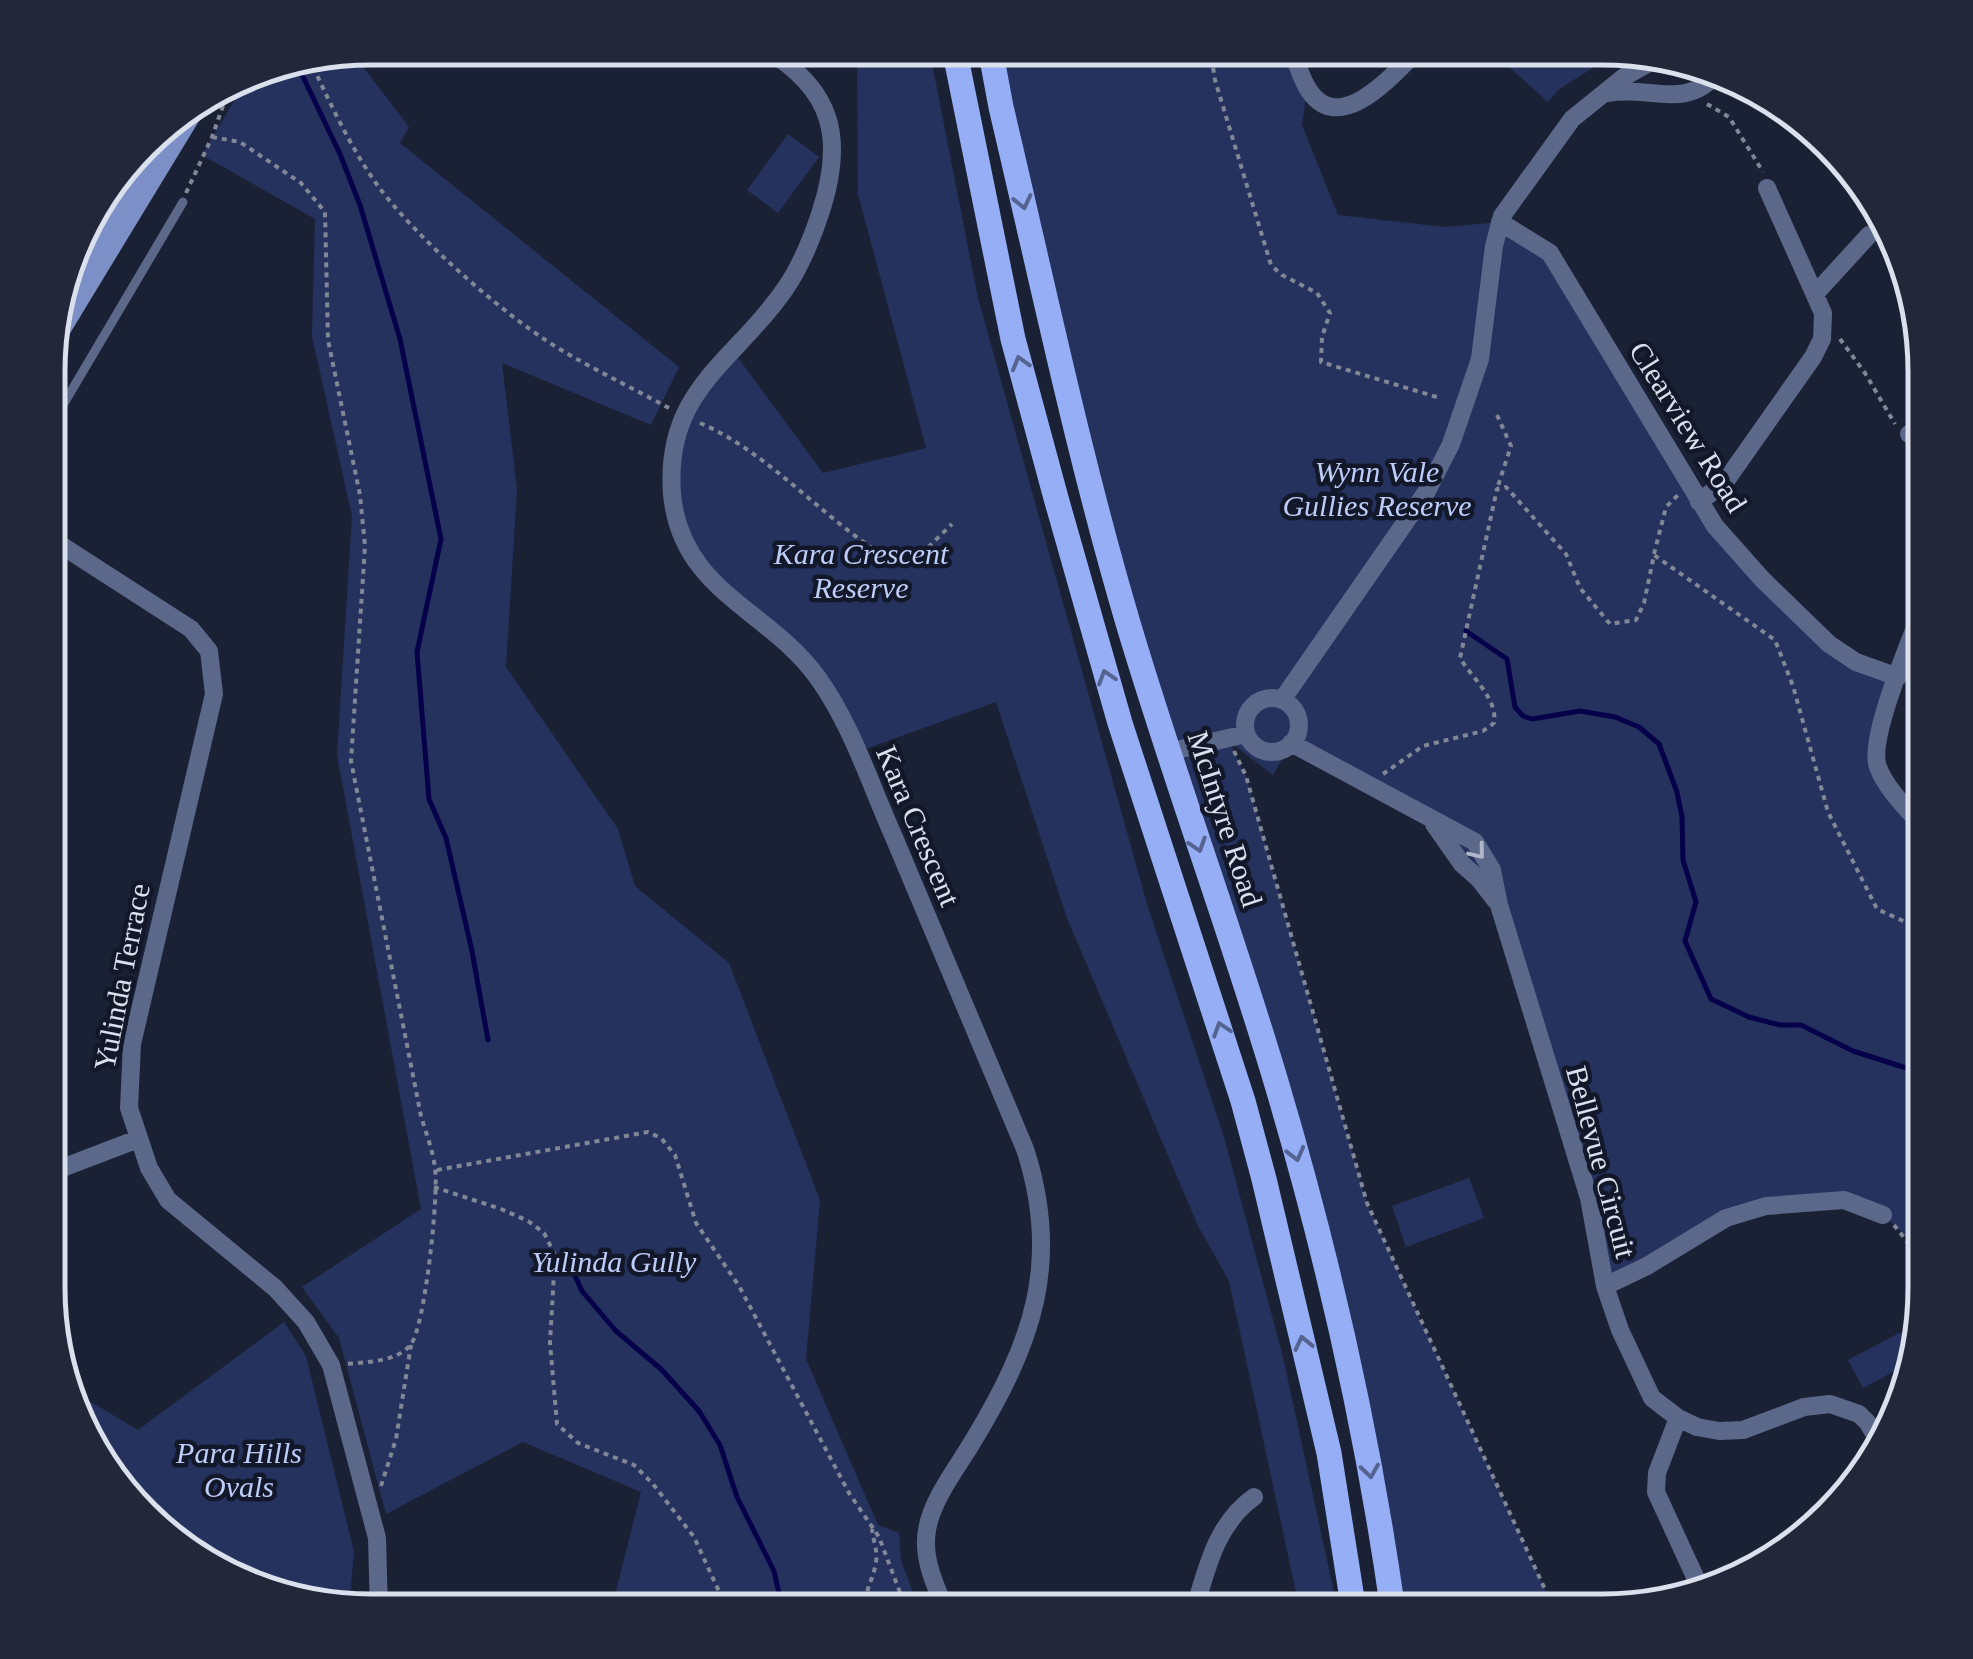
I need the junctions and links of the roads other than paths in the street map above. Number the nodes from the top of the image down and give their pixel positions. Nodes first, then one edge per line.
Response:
1 (791, 65) edge
2 (958, 65) edge
3 (993, 65) edge
4 (1299, 66) edge
5 (1401, 66) edge
6 (1640, 68) edge
7 (1706, 84) edge
8 (1608, 93) junction
9 (156, 154) edge
10 (1767, 188) road end
11 (126, 189) edge
12 (119, 199) edge
13 (183, 202) road end
14 (1500, 222) junction
15 (1870, 234) dead end
16 (77, 289) edge
17 (1814, 294) junction
18 (65, 402) edge
19 (1699, 502) junction
20 (65, 547) edge
21 (1907, 651) edge
22 (1898, 677) junction
23 (1282, 700) junction
24 (1120, 724) junction
25 (1237, 736) junction
26 (1291, 743) junction
27 (1168, 752) junction
28 (1146, 803) junction
29 (1907, 808) edge
30 (138, 1139) junction
31 (66, 1166) edge
32 (1882, 1214) road end
33 (1606, 1286) junction
34 (1678, 1418) junction
35 (1872, 1429) edge
36 (1254, 1497) dead end
37 (1696, 1579) edge
38 (1200, 1593) edge
39 (1351, 1593) edge
40 (1390, 1593) edge
41 (379, 1594) edge
42 (940, 1594) edge

1 - 42 street, Kara Crescent
24 -> 2 main road
3 -> 27 main road, McIntyre Road
4 - 5 street
6 - 8 street
7 - 8 street
8 - 14 street
9 - 11 main road
10 - 17 street
12 - 16 main road
13 - 18 lane
14 - 19 street, Clearview Road
14 - 23 street
15 - 17 street
17 - 19 street
19 - 22 street, Clearview Road
20 - 30 street, Yulinda Terrace
21 - 22 street
22 - 29 street
23 - 25 street
23 - 26 street
24 - 27 main road
24 - 28 main road
25 - 26 street
25 - 27 street
26 - 33 street, Bellevue Circuit
27 - 28 main road
27 -> 40 main road, McIntyre Road
39 -> 28 main road
30 - 31 street
30 - 41 street, Yulinda Terrace
32 - 33 street
33 - 34 street, Bellevue Circuit
34 - 35 street
34 - 37 street
36 - 38 street

